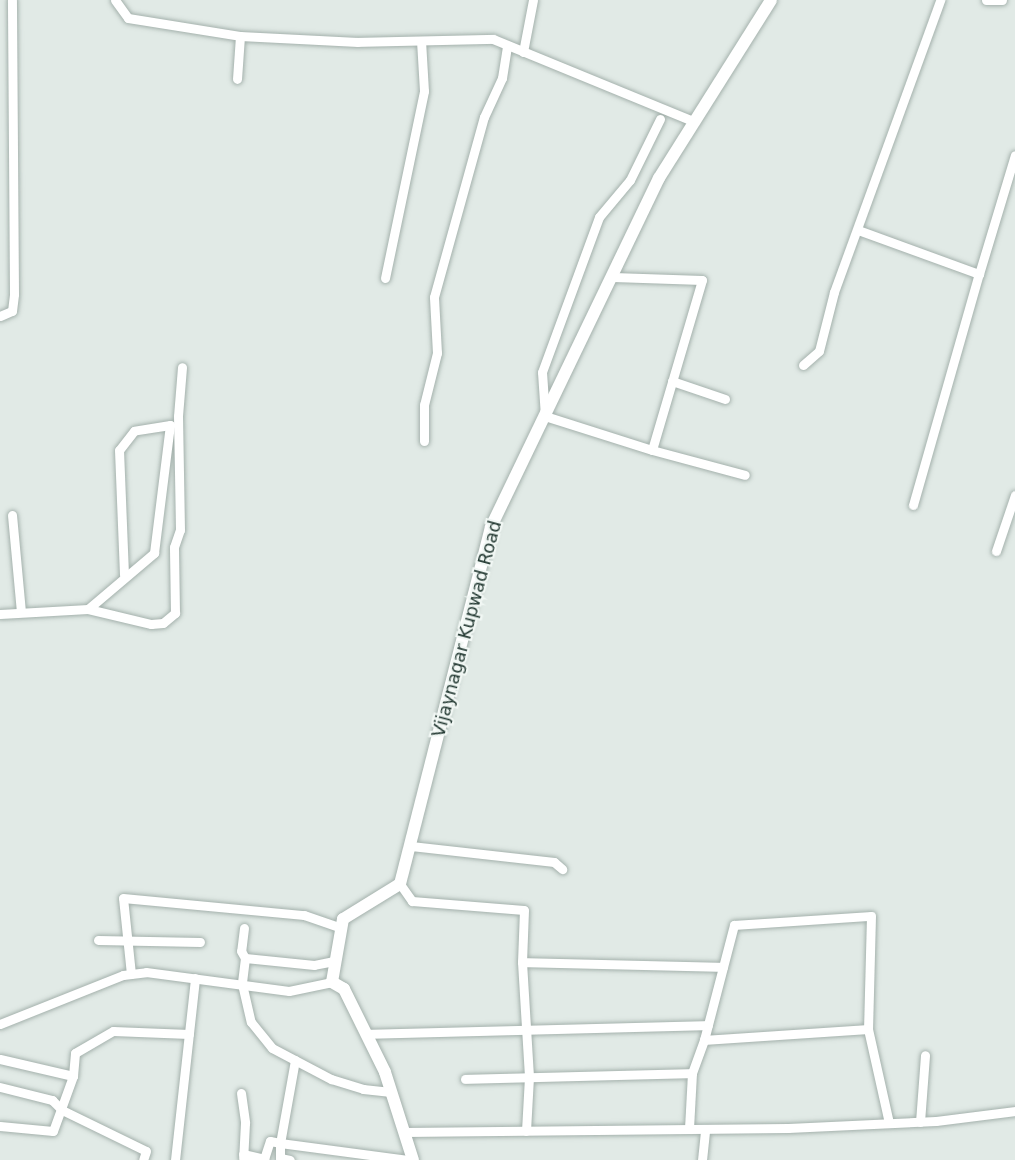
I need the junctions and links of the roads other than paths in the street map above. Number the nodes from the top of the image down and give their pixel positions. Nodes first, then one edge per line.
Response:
1 (12, 0) edge
2 (115, 0) edge
3 (533, 0) edge
4 (771, 0) edge
5 (940, 0) edge
6 (986, 0) edge
7 (1002, 0) edge
8 (240, 36) junction
9 (421, 40) junction
10 (507, 45) junction
11 (524, 52) junction
12 (237, 79) dead end
13 (660, 119) dead end
14 (693, 122) junction
15 (1015, 155) edge
16 (858, 230) junction
17 (980, 274) junction
18 (613, 277) junction
19 (385, 278) dead end
20 (0, 316) edge
21 (803, 365) dead end
22 (182, 367) dead end
23 (672, 381) junction
24 (725, 399) dead end
25 (545, 416) junction
26 (424, 441) dead end
27 (652, 450) junction
28 (745, 475) dead end
29 (1015, 495) edge
30 (913, 505) dead end
31 (12, 515) dead end
32 (996, 551) dead end
33 (124, 575) junction
34 (88, 609) junction
35 (21, 612) junction
36 (0, 614) edge
37 (411, 846) junction
38 (562, 869) dead end
39 (400, 884) junction
40 (244, 928) dead end
41 (341, 928) junction
42 (98, 940) dead end
43 (126, 940) junction
44 (200, 942) dead end
45 (245, 957) junction
46 (334, 961) junction
47 (522, 962) junction
48 (723, 967) junction
49 (130, 974) junction
50 (195, 978) junction
51 (332, 982) junction
52 (242, 984) junction
53 (0, 1024) edge
54 (708, 1025) junction
55 (526, 1029) junction
56 (868, 1029) junction
57 (189, 1034) junction
58 (366, 1034) junction
59 (704, 1040) junction
60 (925, 1055) dead end
61 (0, 1059) edge
62 (295, 1060) junction
63 (692, 1073) junction
64 (73, 1076) junction
65 (529, 1077) junction
66 (465, 1079) dead end
67 (0, 1087) edge
68 (391, 1092) junction
69 (241, 1093) dead end
70 (62, 1110) junction
71 (1015, 1111) edge
72 (920, 1122) junction
73 (889, 1123) junction
74 (0, 1126) edge
75 (690, 1129) junction
76 (705, 1129) junction
77 (526, 1131) junction
78 (404, 1132) junction
79 (280, 1143) junction
80 (243, 1157) edge
81 (143, 1160) edge
82 (175, 1160) edge
83 (290, 1160) edge
84 (408, 1160) edge
85 (413, 1160) edge
86 (702, 1160) edge

1 - 20 street
2 - 8 street
3 - 11 street
4 - 14 street, Vijaynagar Kupwad Road
5 - 16 street
6 - 7 street
8 - 9 street
8 - 12 street
9 - 10 street
9 - 19 street
10 - 11 street
10 - 26 street
11 - 14 street
13 - 25 street
14 - 18 street, Vijaynagar Kupwad Road
15 - 17 street
16 - 17 street
16 - 21 street
17 - 30 street
18 - 23 street
18 - 25 street, Vijaynagar Kupwad Road
22 - 34 street
23 - 24 street
23 - 27 street
25 - 27 street
25 - 37 street, Vijaynagar Kupwad Road
27 - 28 street
29 - 32 street
31 - 35 street
33 - 33 street
33 - 34 street
34 - 35 street
35 - 36 street
37 - 38 street
37 - 39 street, Vijaynagar Kupwad Road
39 - 41 street
39 - 47 street
40 - 45 street
41 - 43 street
41 - 46 street
42 - 43 street
43 - 44 street
43 - 49 street
45 - 46 street
45 - 52 street
46 - 51 street
47 - 48 street
47 - 55 street
48 - 54 street
48 - 56 street
49 - 50 street
49 - 53 street
50 - 52 street
50 - 57 street
51 - 52 street
51 - 58 street
52 - 62 street
54 - 55 street
54 - 59 street
55 - 58 street
55 - 65 street
56 - 59 street
56 - 73 street
57 - 64 street
57 - 82 street
58 - 68 street
59 - 63 street
60 - 72 street
61 - 64 street
62 - 68 street
62 - 79 street
63 - 65 street
63 - 75 street
64 - 70 street
65 - 66 street
65 - 77 street
67 - 70 street
68 - 78 street
69 - 80 street
70 - 74 street
70 - 81 street
71 - 72 street
72 - 73 street
73 - 76 street
75 - 76 street
75 - 77 street
76 - 86 street
77 - 78 street
78 - 85 street
79 - 80 street
79 - 83 street
79 - 84 street

